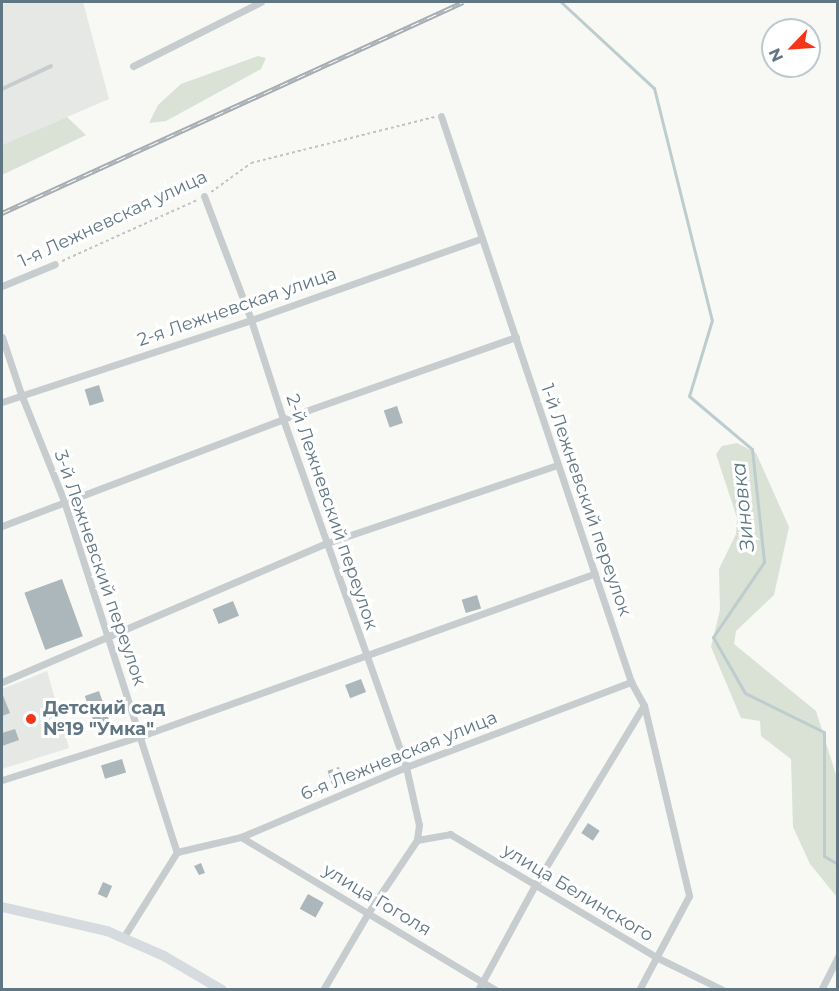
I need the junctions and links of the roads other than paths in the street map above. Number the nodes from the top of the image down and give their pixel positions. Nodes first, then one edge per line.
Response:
1 (261, 2) edge
2 (247, 4) edge
3 (51, 66) dead end
4 (133, 66) dead end
5 (2, 89) edge
6 (441, 116) road end
7 (204, 196) road end
8 (482, 237) junction
9 (55, 264) road end
10 (2, 286) edge
11 (251, 320) junction
12 (2, 337) edge
13 (516, 337) junction
14 (21, 394) junction
15 (2, 402) edge
16 (283, 419) junction
17 (558, 465) junction
18 (64, 501) junction
19 (2, 526) edge
20 (327, 543) junction
21 (595, 573) junction
22 (110, 636) junction
23 (366, 654) junction
24 (2, 682) edge
25 (631, 682) junction
26 (644, 705) junction
27 (141, 736) junction
28 (406, 767) junction
29 (2, 780) edge
30 (242, 837) junction
31 (417, 840) junction
32 (177, 852) junction
33 (534, 885) junction
34 (2, 907) edge
35 (368, 913) junction
36 (123, 938) junction
37 (837, 956) edge
38 (658, 958) junction
39 (484, 981) junction
40 (222, 990) edge
41 (323, 990) edge
42 (478, 990) edge
43 (496, 990) edge
44 (639, 990) edge
45 (723, 990) edge
46 (821, 990) edge

1 - 2 street
2 - 4 street
3 - 5 lane
6 - 8 street, 1-й Лежневский переулок
7 - 11 street, 2-й Лежневский переулок
8 - 11 street, 2-я Лежневская улица
8 - 13 street, 1-й Лежневский переулок
9 - 10 street, 1-я Лежневская улица
11 - 14 street, 2-я Лежневская улица
11 - 16 street, 2-й Лежневский переулок
12 - 14 street, 3-й Лежневский переулок
13 - 16 street
13 - 17 street, 1-й Лежневский переулок
14 - 15 street, 2-я Лежневская улица
14 - 18 street, 3-й Лежневский переулок
16 - 18 street
16 - 20 street, 2-й Лежневский переулок
17 - 20 street
17 - 21 street, 1-й Лежневский переулок
18 - 19 street
18 - 22 street, 3-й Лежневский переулок
20 - 22 street
20 - 23 street, 2-й Лежневский переулок
21 - 23 street
21 - 25 street, 1-й Лежневский переулок
22 - 24 street
22 - 27 street, 3-й Лежневский переулок
23 - 27 street
23 - 28 street, 2-й Лежневский переулок
25 - 26 street, 1-й Лежневский переулок
25 - 28 street, 6-я Лежневская улица
26 - 33 street
26 - 38 street, 1-й Лежневский переулок
27 - 29 street
27 - 32 street, 3-й Лежневский переулок
28 - 30 street, 6-я Лежневская улица
28 - 31 street, 2-й Лежневский переулок
30 - 32 street, 6-я Лежневская улица
30 - 35 street, улица Гоголя
31 - 33 street, улица Белинского
31 - 35 street
32 - 36 street
33 - 38 street, улица Белинского
33 - 39 street
34 - 36 main road
35 - 39 street, улица Гоголя
35 - 41 street
36 - 40 main road
37 - 46 street
38 - 44 street
38 - 45 street, улица Белинского
39 - 42 street
39 - 43 street, улица Гоголя

